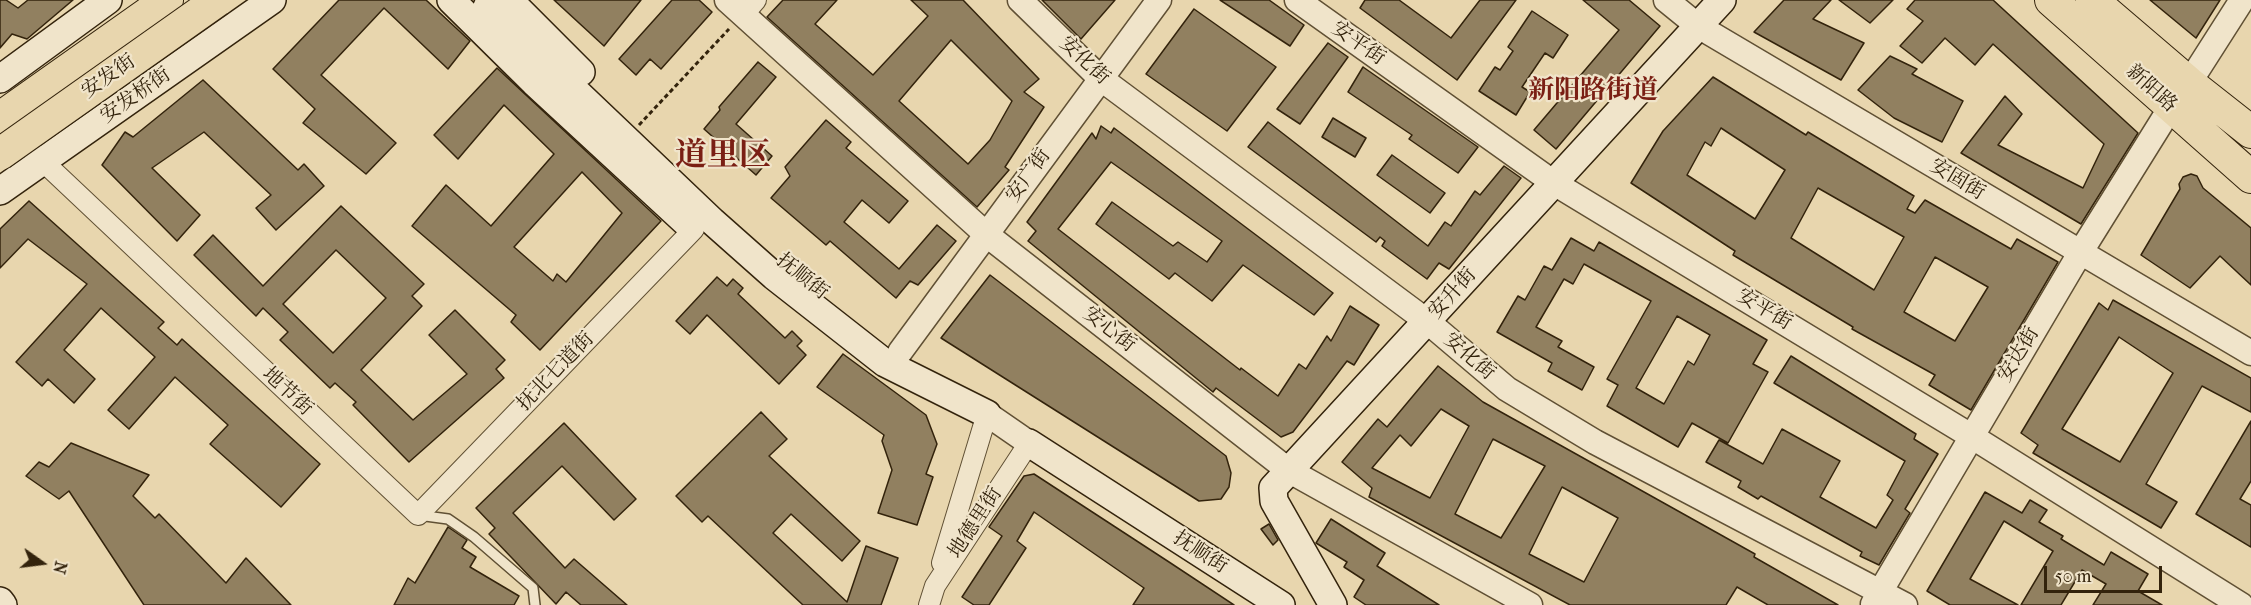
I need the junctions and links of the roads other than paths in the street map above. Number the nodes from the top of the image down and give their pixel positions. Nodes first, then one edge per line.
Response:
1 (108, 0) edge
2 (167, 0) edge
3 (218, 0) edge
4 (272, 0) edge
5 (451, 0) edge
6 (1020, 0) edge
7 (1159, 0) edge
8 (1297, 0) edge
9 (1666, 0) edge
10 (1722, 0) edge
11 (2051, 0) edge
12 (2092, 0) edge
13 (2242, 0) edge
14 (498, 4) edge
15 (742, 5) edge
16 (1698, 26) junction
17 (1100, 78) junction
18 (0, 79) edge
19 (2180, 95) junction
20 (0, 118) edge
21 (0, 122) edge
22 (2251, 132) edge
23 (0, 154) edge
24 (43, 161) junction
25 (2251, 177) edge
26 (1554, 183) junction
27 (0, 191) edge
28 (694, 230) junction
29 (987, 235) junction
30 (2080, 253) junction
31 (1428, 322) junction
32 (838, 327) junction
33 (900, 352) junction
34 (2251, 353) edge
35 (987, 414) junction
36 (1971, 436) junction
37 (1029, 443) junction
38 (1288, 470) junction
39 (418, 515) junction
40 (935, 586) junction
41 (1877, 598) edge
42 (0, 601) edge
43 (3, 605) edge
44 (535, 605) edge
45 (929, 605) edge
46 (1281, 605) edge
47 (1333, 605) edge
48 (1530, 605) edge
49 (1905, 605) edge
50 (2241, 605) edge

1 - 18 main road
2 - 20 highway, 安发街
3 - 23 highway, 安发街, bridge
4 - 24 main road, 安发桥街
5 - 28 main road, 抚顺街
6 - 17 street, 安化街
7 - 17 street, 安广街
8 - 26 street, 安平街
9 - 16 street, 安固街
10 - 16 main road, 安升街
11 - 19 highway, 新阳路
12 - 19 highway, 新阳路
13 - 19 street, 安达街
14 - 32 main road, 抚顺街
14 - 33 main road, 抚顺街
15 - 29 street, 安心街
16 - 26 main road, 安升街
16 - 30 street, 安固街
17 - 29 street, 安广街
17 - 31 street, 安化街
19 - 22 highway, 新阳路
19 - 25 highway, 新阳路
19 - 30 street, 安达街
21 - 24 street, 地节街
24 - 27 main road, 安发桥街
24 - 39 street, 地节街
26 - 31 main road, 安升街
26 - 36 street, 安平街
28 - 32 main road, 抚顺街
28 - 39 street, 抚北七道街
29 - 33 street, 安广街
29 - 38 street, 安心街
30 - 34 street, 安固街
30 - 36 street, 安达街
31 - 38 main road, 安升街
31 - 41 street, 安化街
32 - 35 main road, 抚顺街
33 - 35 main road, 抚顺街
35 - 37 street
35 - 40 street
36 - 41 street, 安达街
36 - 50 street, 安平街
37 - 40 street, 地德里街
37 - 46 main road, 抚顺街
38 - 47 main road, 安升街
38 - 48 street, 安心街
39 - 44 lane
40 - 45 street, 地德里街
41 - 49 street, 安化街
42 - 43 main road

